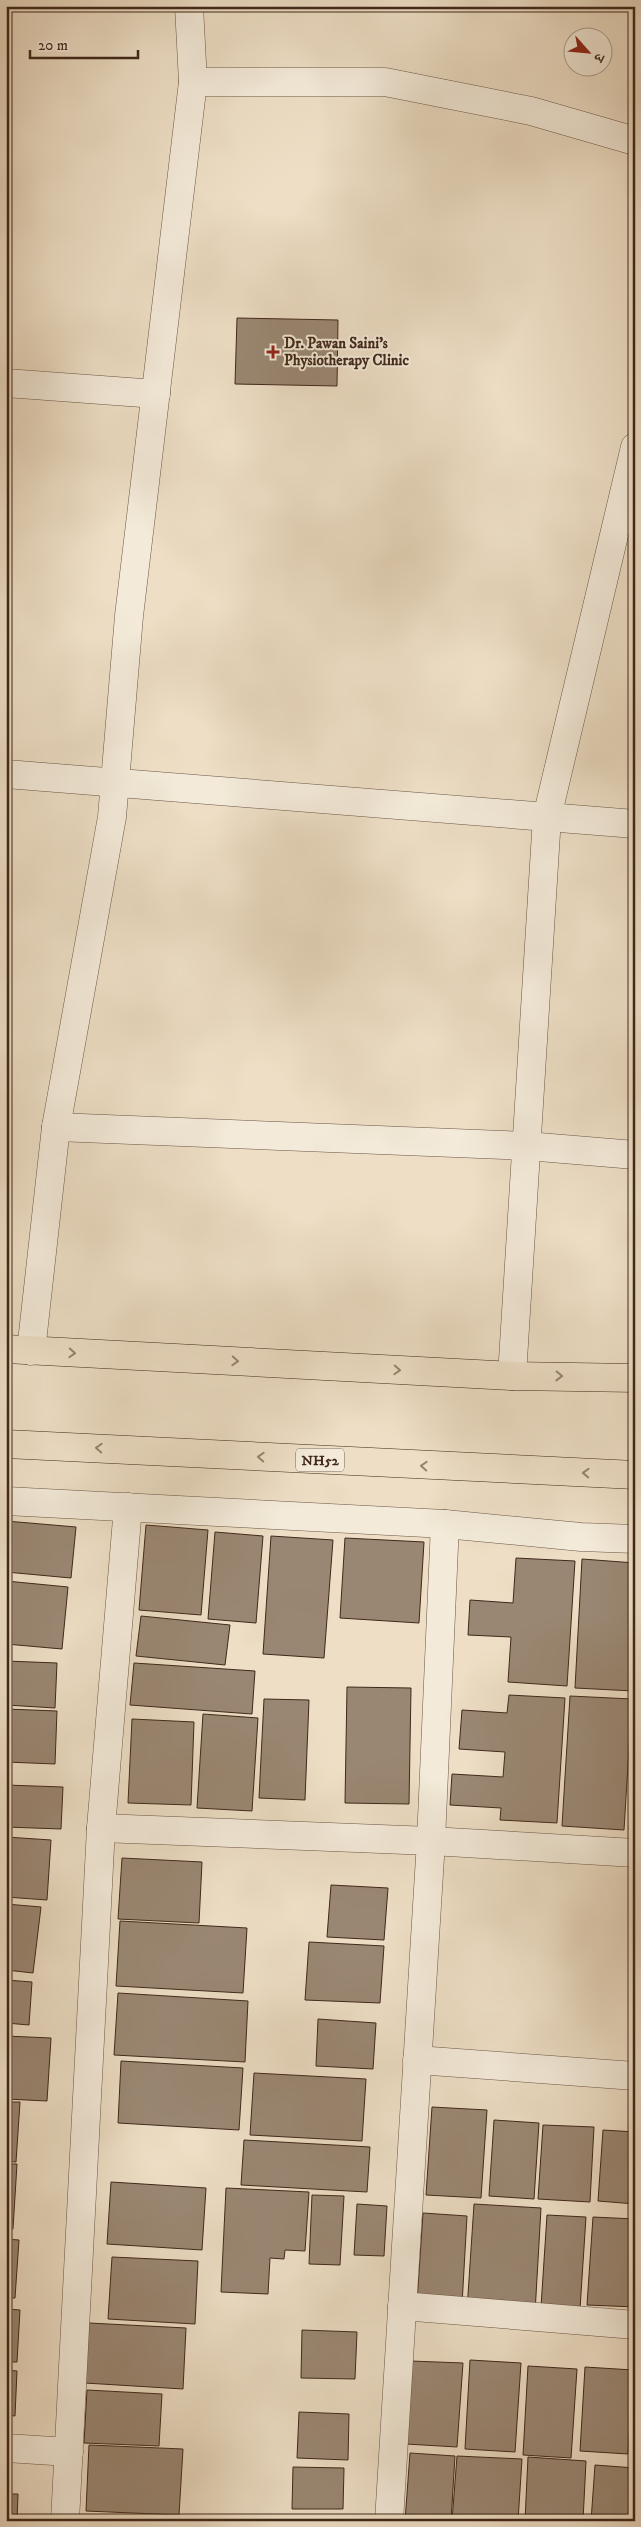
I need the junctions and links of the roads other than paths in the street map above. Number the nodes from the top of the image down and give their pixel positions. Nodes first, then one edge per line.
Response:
1 (189, 6) edge
2 (193, 82) junction
3 (635, 141) edge
4 (6, 383) edge
5 (156, 394) junction
6 (635, 447) edge
7 (6, 774) edge
8 (115, 783) junction
9 (547, 817) junction
10 (635, 824) edge
11 (56, 1127) junction
12 (527, 1146) junction
13 (635, 1156) edge
14 (19, 1350) edge
15 (512, 1376) junction
16 (635, 1378) edge
17 (6, 1444) edge
18 (635, 1475) edge
19 (6, 1501) edge
20 (128, 1507) junction
21 (445, 1524) junction
22 (635, 1539) edge
23 (101, 1828) junction
24 (431, 1841) junction
25 (635, 1853) edge
26 (417, 2060) junction
27 (635, 2076) edge
28 (402, 2306) junction
29 (635, 2325) edge
30 (6, 2448) edge
31 (69, 2452) junction
32 (65, 2521) edge
33 (389, 2521) edge

1 - 2 street
2 - 3 street
2 - 5 street
4 - 5 street
5 - 8 street
6 - 9 street
7 - 8 street
8 - 9 street
8 - 11 street
9 - 10 street
9 - 12 street
11 - 12 street
11 - 14 street
12 - 13 street
12 - 15 street
14 -> 15 highway
15 -> 16 highway
18 -> 17 highway, NH52
19 - 20 street
20 - 21 street
20 - 23 street
21 - 22 street
21 - 24 street
23 - 24 street
23 - 31 street
24 - 25 street
24 - 26 street
26 - 27 street
26 - 28 street
28 - 29 street
28 - 33 street
30 - 31 street
31 - 32 street

